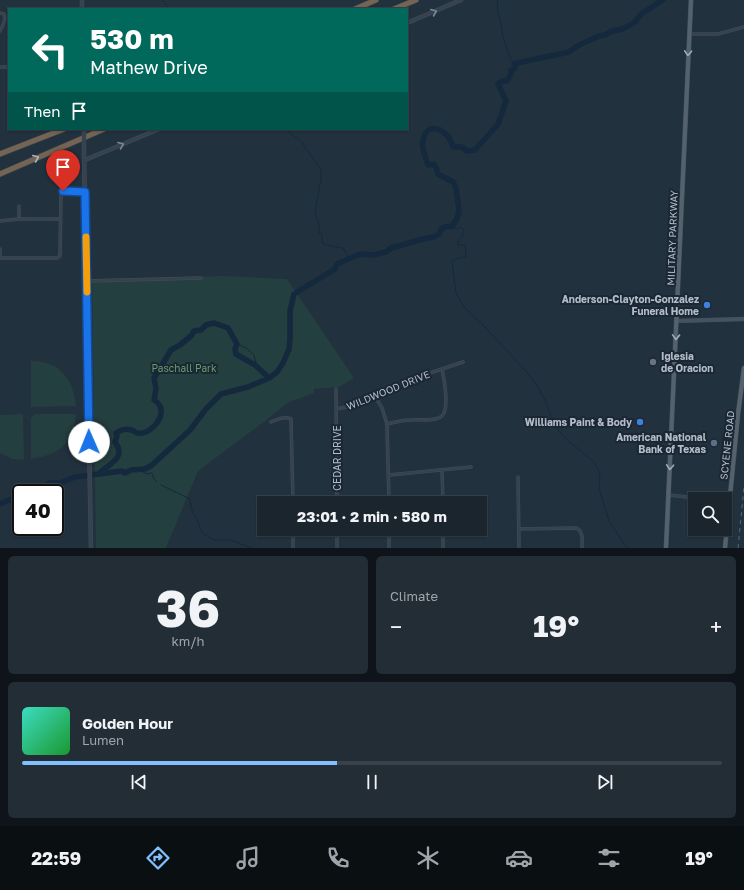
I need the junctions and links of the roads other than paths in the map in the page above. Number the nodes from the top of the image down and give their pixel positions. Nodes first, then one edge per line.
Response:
1 (376, 0) edge
2 (416, 0) edge
3 (461, 0) edge
4 (691, 0) edge
5 (357, 8) edge
6 (396, 8) edge
7 (0, 13) edge
8 (408, 23) edge
9 (744, 27) edge
10 (0, 31) edge
11 (689, 34) junction
12 (61, 130) edge
13 (84, 130) edge
14 (102, 130) edge
15 (157, 130) edge
16 (0, 154) edge
17 (84, 160) junction
18 (0, 174) edge
19 (85, 192) junction
20 (19, 206) dead end
21 (19, 219) junction
22 (60, 219) junction
23 (0, 221) edge
24 (0, 250) edge
25 (0, 258) edge
26 (201, 278) dead end
27 (87, 281) junction
28 (744, 319) edge
29 (676, 321) junction
30 (463, 362) dead end
31 (744, 368) edge
32 (442, 369) junction
33 (336, 389) dead end
34 (375, 396) junction
35 (336, 410) junction
36 (271, 422) dead end
37 (387, 424) junction
38 (471, 468) dead end
39 (442, 470) junction
40 (389, 475) junction
41 (518, 477) dead end
42 (728, 492) edge
43 (293, 496) edge
44 (337, 496) edge
45 (389, 496) edge
46 (443, 496) edge
47 (668, 496) junction
48 (688, 498) edge
49 (518, 529) junction
50 (293, 536) edge
51 (337, 536) edge
52 (389, 536) edge
53 (443, 536) edge
54 (726, 536) edge
55 (91, 548) edge
56 (293, 548) edge
57 (337, 548) edge
58 (389, 548) edge
59 (443, 548) edge
60 (519, 548) edge
61 (582, 548) edge
62 (666, 548) edge
63 (725, 548) edge

1 - 5 highway
2 - 6 highway
8 -> 3 street
4 - 11 main road, MILITARY PARKWAY
7 - 10 street
9 - 11 street
11 -> 29 main road, MILITARY PARKWAY
12 - 16 highway
13 - 17 street, bridge
18 -> 14 highway
17 -> 15 street
17 - 19 street
19 - 22 street
19 - 27 street
20 - 21 street
21 - 22 street
21 - 23 street
22 - 25 street
24 - 25 street
26 - 27 street
27 - 55 street
28 - 29 main road
29 -> 47 main road, MILITARY PARKWAY
30 - 32 street, WILDWOOD DRIVE
31 - 42 main road, SCYENE ROAD
32 - 34 street, WILDWOOD DRIVE
32 - 37 street
33 - 35 street, CEDAR DRIVE
34 - 35 street, WILDWOOD DRIVE
34 - 37 street
35 - 44 street, CEDAR DRIVE
36 - 43 street
37 - 40 street
38 - 39 street
39 - 40 street
39 - 46 street
40 - 45 street
41 - 49 street
47 - 48 street
47 - 62 main road, MILITARY PARKWAY
49 - 60 street
49 - 61 street
50 - 56 street
51 - 57 street
52 - 58 street
53 - 59 street
54 - 63 main road, SCYENE ROAD

